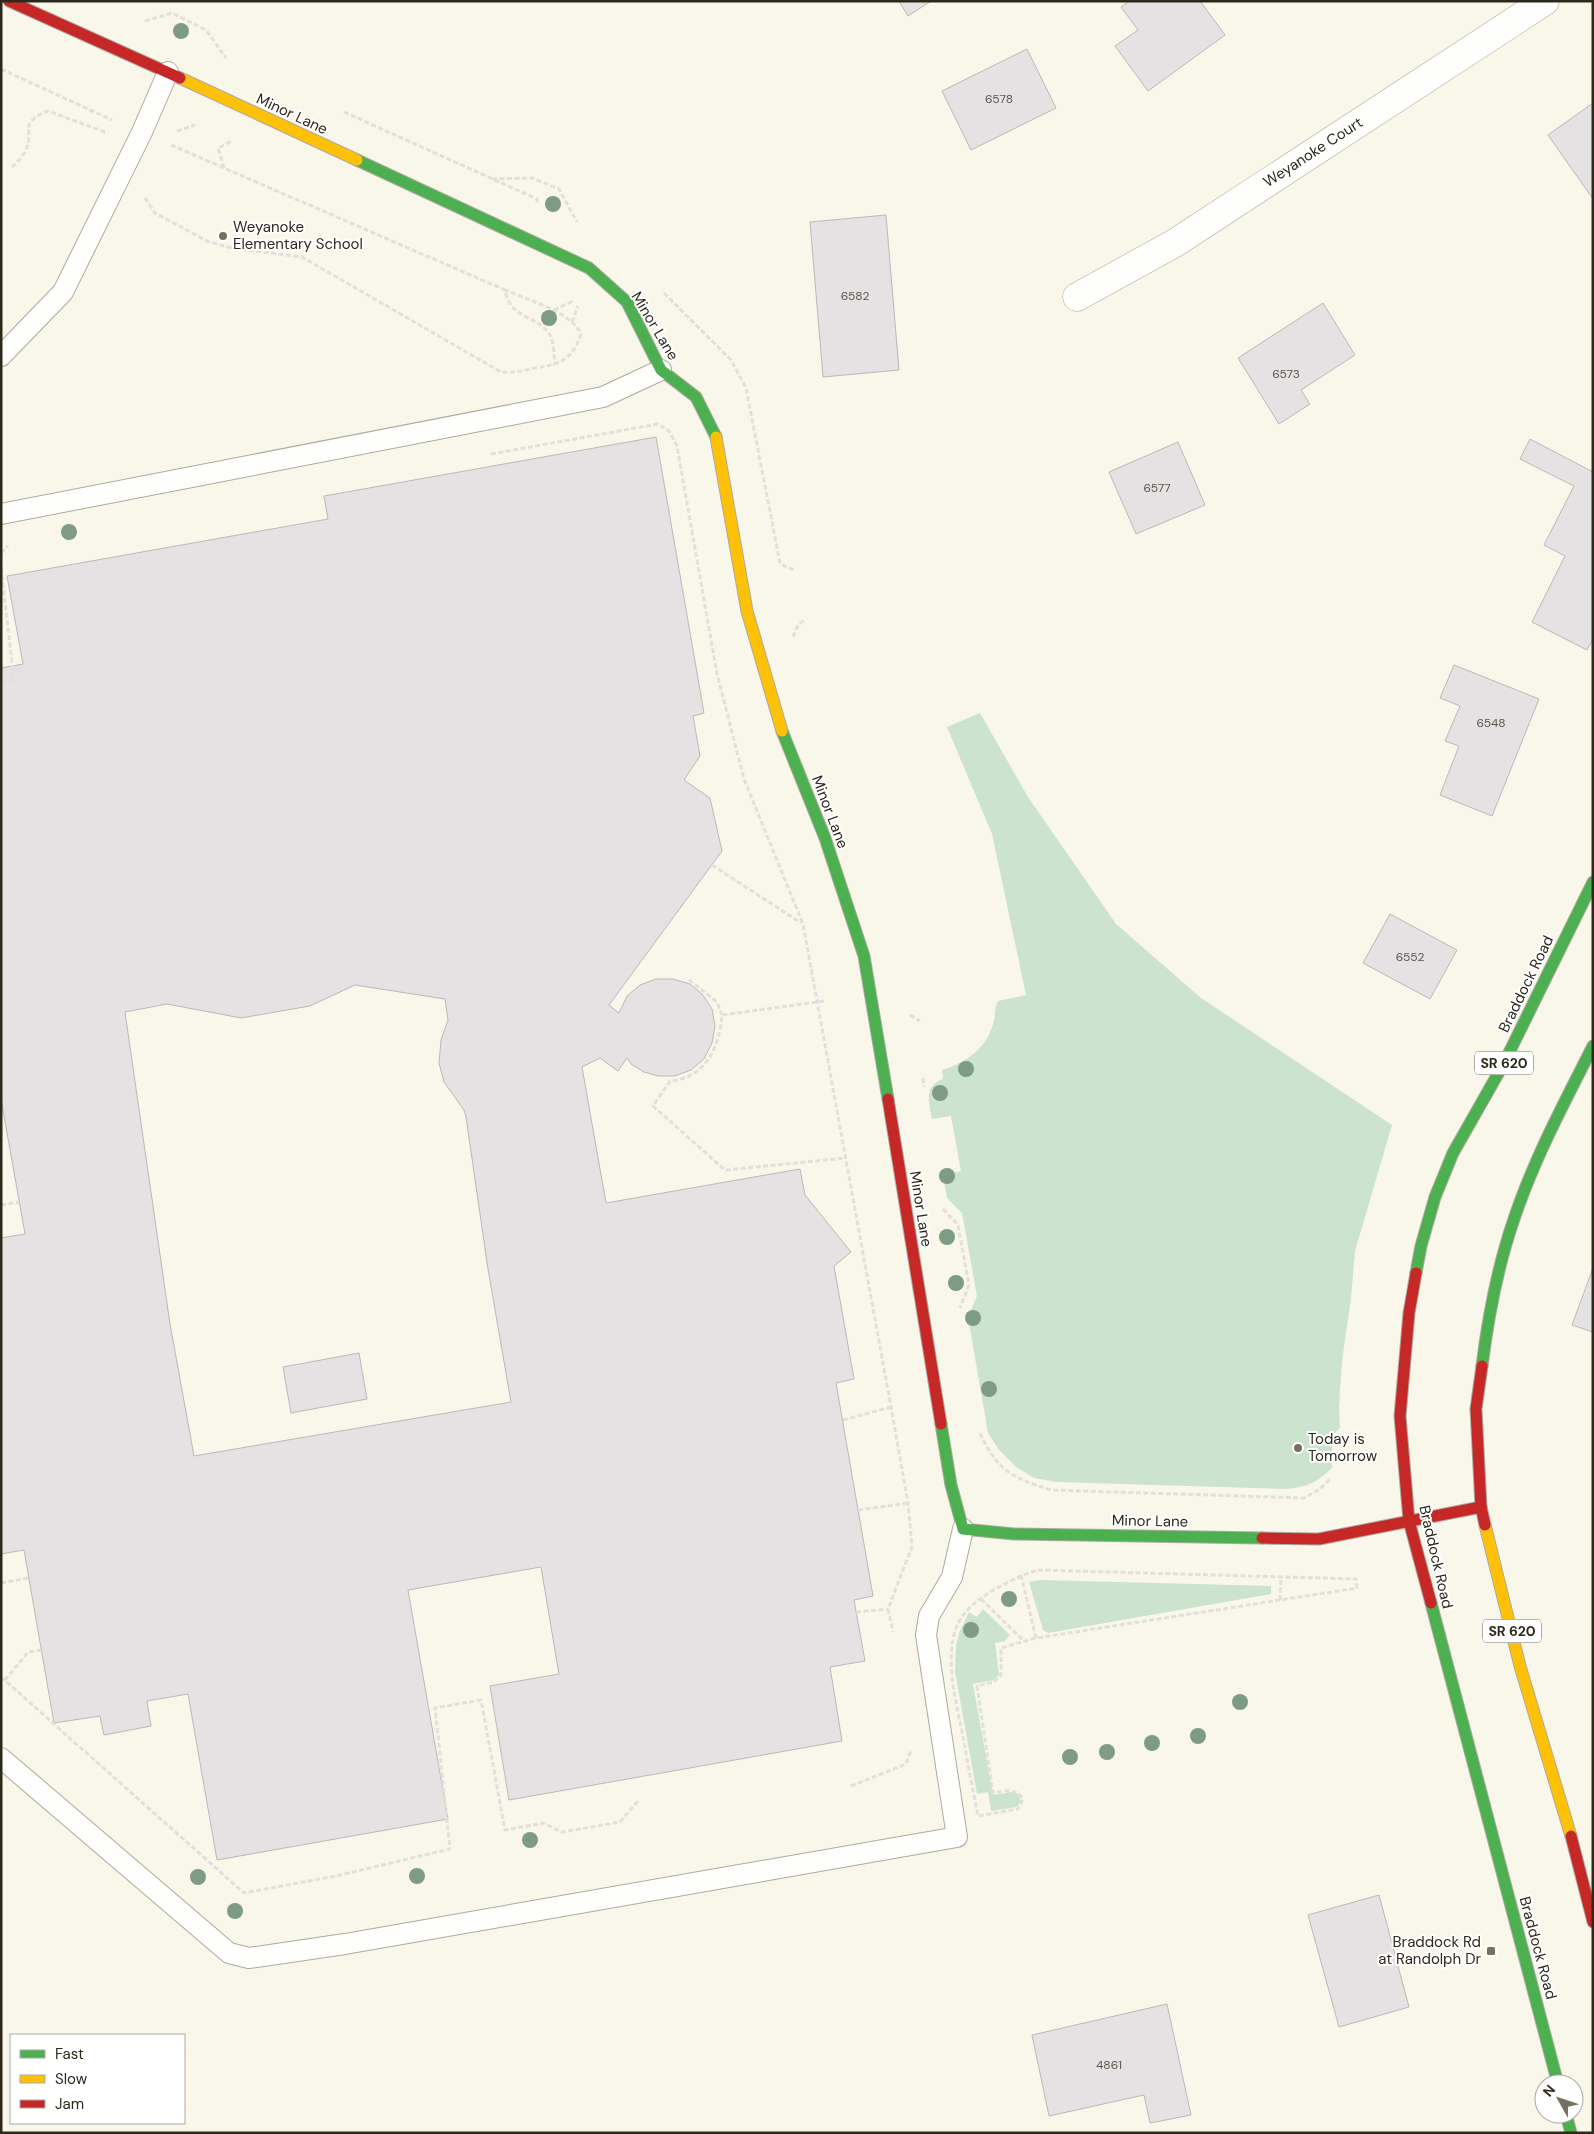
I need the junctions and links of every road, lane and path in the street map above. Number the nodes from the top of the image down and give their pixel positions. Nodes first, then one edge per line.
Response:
1 (9, 1) edge
2 (1545, 1) edge
3 (145, 22) dead end
4 (227, 58) dead end
5 (1, 69) edge
6 (168, 72) junction
7 (114, 121) dead end
8 (203, 123) dead end
9 (109, 133) dead end
10 (171, 136) dead end
11 (238, 138) dead end
12 (168, 143) dead end
13 (12, 167) dead end
14 (224, 168) junction
15 (145, 196) dead end
16 (505, 290) junction
17 (581, 297) dead end
18 (1078, 297) dead end
19 (574, 300) dead end
20 (553, 310) junction
21 (572, 322) junction
22 (1, 356) edge
23 (555, 365) junction
24 (662, 370) junction
25 (542, 445) dead end
26 (1, 514) edge
27 (1, 568) edge
28 (1, 682) edge
29 (712, 865) dead end
30 (1593, 882) edge
31 (802, 924) junction
32 (690, 980) dead end
33 (824, 1001) dead end
34 (817, 1002) junction
35 (722, 1016) junction
36 (1593, 1046) edge
37 (923, 1078) dead end
38 (924, 1088) dead end
39 (845, 1158) junction
40 (19, 1202) dead end
41 (1, 1205) edge
42 (940, 1206) dead end
43 (961, 1316) dead end
44 (891, 1407) junction
45 (843, 1420) dead end
46 (978, 1428) dead end
47 (1331, 1478) dead end
48 (1481, 1508) junction
49 (858, 1510) dead end
50 (1409, 1521) junction
51 (963, 1529) junction
52 (1281, 1577) dead end
53 (28, 1578) dead end
54 (1356, 1579) dead end
55 (1, 1584) edge
56 (982, 1599) junction
57 (1280, 1600) junction
58 (888, 1609) dead end
59 (856, 1612) dead end
60 (1036, 1638) junction
61 (1025, 1642) junction
62 (41, 1650) dead end
63 (1, 1676) edge
64 (6, 1680) junction
65 (1, 1758) edge
66 (638, 1801) dead end
67 (1593, 1922) edge
68 (1555, 2074) edge

1 - 6 street, Minor Lane
2 - 18 street, Weyanoke Court
3 - 4 path
5 - 7 path
6 - 22 lane
6 - 24 street, Minor Lane
8 - 10 path
9 - 13 path
11 - 14 path
12 - 14 path
14 - 16 path
15 - 23 path
16 - 20 path
16 - 23 path
17 - 21 path
19 - 20 path
20 - 21 path
21 - 23 path
24 - 26 lane
24 - 51 street, Minor Lane
25 - 31 path
27 - 28 path
29 - 31 path
30 - 50 street, Braddock Road / SR 620
31 - 34 path
32 - 35 path
33 - 34 path
34 - 35 path
34 - 39 path
35 - 39 path
36 - 48 street, SR 620
37 - 38 path
39 - 44 path
40 - 41 path
42 - 43 path
44 - 45 path
44 - 49 path
46 - 47 path
48 - 50 street, Minor Lane
48 - 67 street, SR 620
50 - 51 street, Minor Lane
50 - 68 street, Braddock Road / SR 620
51 - 65 lane
52 - 57 path
53 - 55 path
54 - 57 path
56 - 60 path
56 - 61 path
56 - 61 path
57 - 60 path
58 - 59 path
60 - 61 path
62 - 64 path
63 - 64 path
64 - 66 path

